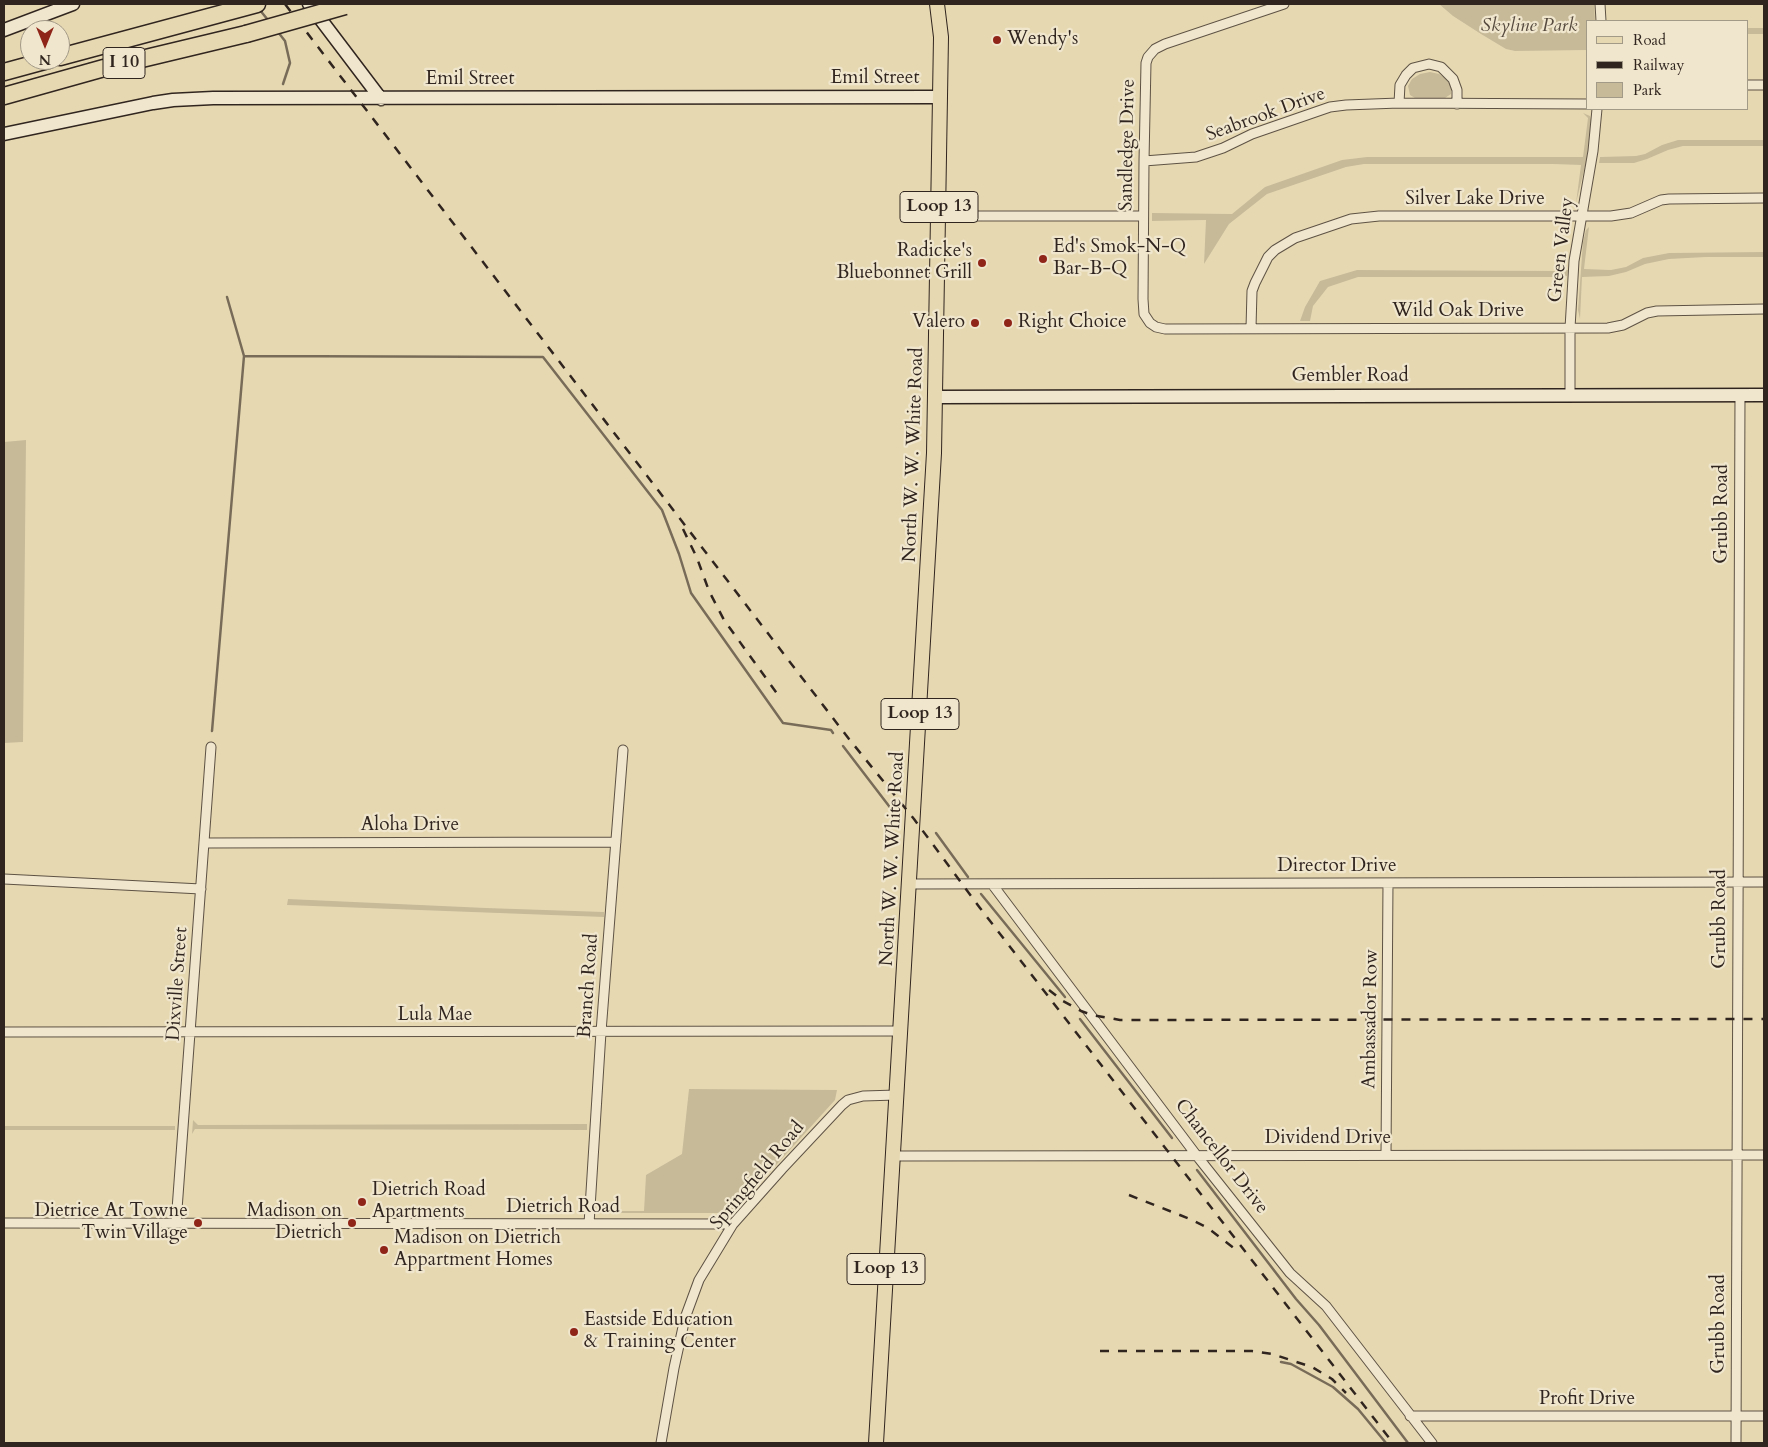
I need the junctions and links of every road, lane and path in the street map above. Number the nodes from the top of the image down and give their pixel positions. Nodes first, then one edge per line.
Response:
1 (73, 4) edge
2 (257, 4) edge
3 (309, 4) edge
4 (937, 4) edge
5 (948, 4) edge
6 (1284, 4) edge
7 (1600, 4) edge
8 (349, 5) edge
9 (1601, 20) edge
10 (4, 30) edge
11 (941, 37) junction
12 (70, 54) edge
13 (20, 68) edge
14 (4, 72) edge
15 (362, 72) junction
16 (1748, 85) edge
17 (1764, 85) edge
18 (4, 96) edge
19 (940, 97) junction
20 (346, 99) junction
21 (381, 99) junction
22 (1399, 103) junction
23 (1457, 104) junction
24 (1586, 104) edge
25 (1597, 110) edge
26 (4, 134) edge
27 (1144, 161) junction
28 (1764, 198) edge
29 (939, 216) junction
30 (1143, 216) junction
31 (1581, 216) junction
32 (1764, 309) edge
33 (1150, 323) joint
34 (1251, 328) junction
35 (1570, 328) junction
36 (1570, 395) junction
37 (1740, 395) junction
38 (1764, 395) edge
39 (936, 397) junction
40 (211, 747) dead end
41 (622, 750) dead end
42 (616, 842) junction
43 (204, 843) junction
44 (4, 879) edge
45 (1738, 882) junction
46 (1764, 882) edge
47 (1388, 883) junction
48 (909, 884) junction
49 (992, 884) junction
50 (201, 888) junction
51 (901, 1031) junction
52 (4, 1032) edge
53 (190, 1032) junction
54 (601, 1032) junction
55 (897, 1095) junction
56 (1737, 1155) junction
57 (1764, 1155) edge
58 (892, 1156) junction
59 (1197, 1156) junction
60 (1386, 1156) junction
61 (4, 1223) edge
62 (176, 1223) junction
63 (589, 1224) junction
64 (733, 1224) junction
65 (1410, 1416) junction
66 (1736, 1416) junction
67 (1764, 1416) edge
68 (660, 1443) edge
69 (876, 1443) edge
70 (1432, 1443) edge
71 (1736, 1443) edge

1 - 10 main road
2 - 12 highway, I 10
3 - 15 main road
4 - 11 main road, North W. W. White Road / Loop 13
5 - 11 main road, North W. W. White Road / Loop 13
6 - 27 street, Sandledge Drive
7 - 9 street
8 - 18 highway, I 10, bridge
11 - 19 main road, North W. W. White Road / Loop 13
13 - 14 highway
15 - 20 main road
15 - 21 main road
16 - 17 street
19 - 21 main road, Emil Street
19 - 29 main road, North W. W. White Road / Loop 13
20 - 21 main road, Emil Street
20 - 26 main road, Emil Street
22 - 23 street, Seabrook Drive
22 - 23 street
22 - 27 street, Seabrook Drive
23 - 24 street, Seabrook Drive
25 - 31 street, Green Valley
27 - 30 street, Sandledge Drive
28 - 31 street, Silver Lake Drive
29 - 30 street
29 - 39 main road, North W. W. White Road / Loop 13
30 - 33 street, Sandledge Drive
31 - 34 street, Silver Lake Drive
31 - 35 street, Green Valley
32 - 35 street, Wild Oak Drive
33 - 34 street, Wild Oak Drive
34 - 35 street, Wild Oak Drive
35 - 36 street, Green Valley
36 - 37 main road, Gembler Road
36 - 39 main road, Gembler Road
37 - 38 main road, Gembler Road
37 - 45 street, Grubb Road
39 - 48 main road, North W. W. White Road / Loop 13
40 - 43 street, Dixville Street
41 - 42 street, Branch Road
42 - 43 street, Aloha Drive
42 - 54 street, Branch Road
43 - 50 street, Dixville Street
44 - 50 street
45 - 46 street, Director Drive
45 - 47 street, Director Drive
45 - 56 street, Grubb Road
47 - 49 street, Director Drive
47 - 60 street, Ambassador Row
48 - 49 street, Director Drive
48 - 51 main road, North W. W. White Road / Loop 13
49 - 59 street, Chancellor Drive
50 - 53 street, Dixville Street
51 - 54 street, Lula Mae
51 - 55 main road, North W. W. White Road / Loop 13
52 - 53 street, Lula Mae
53 - 54 street, Lula Mae
53 - 62 street, Dixville Street
54 - 63 street, Branch Road
55 - 58 main road, North W. W. White Road / Loop 13
55 - 64 street, Springfield Road
56 - 57 street, Dividend Drive
56 - 60 street, Dividend Drive
56 - 66 street, Grubb Road
58 - 59 street, Dividend Drive
58 - 69 main road, North W. W. White Road / Loop 13
59 - 60 street, Dividend Drive
59 - 65 street, Chancellor Drive
61 - 62 street, Dietrich Road
62 - 63 street, Dietrich Road
63 - 64 street, Dietrich Road
64 - 68 street, Springfield Road
65 - 66 street, Profit Drive
65 - 70 street, Chancellor Drive
66 - 67 street, Profit Drive
66 - 71 street, Grubb Road

